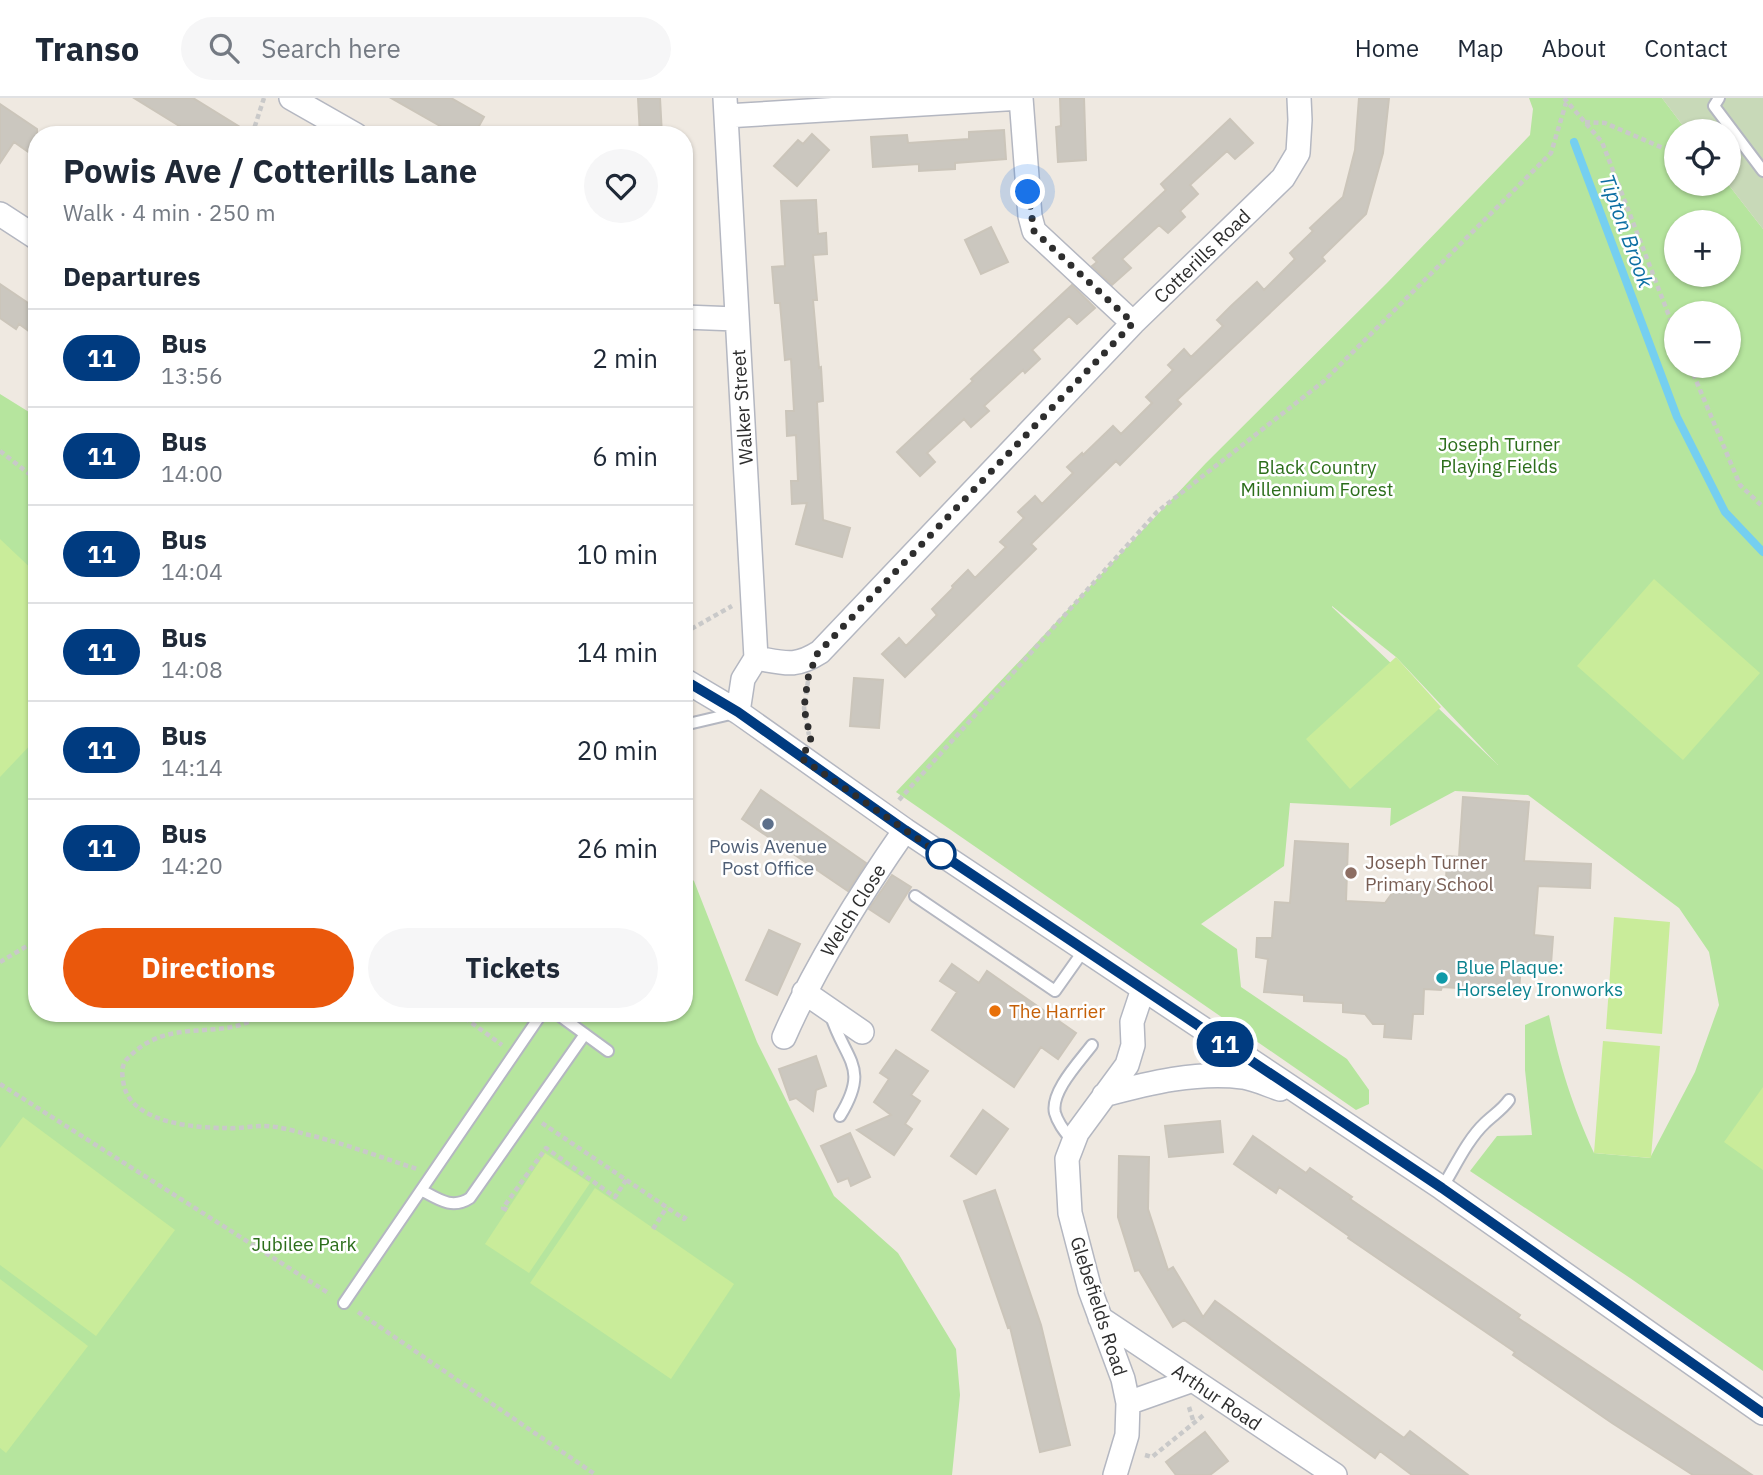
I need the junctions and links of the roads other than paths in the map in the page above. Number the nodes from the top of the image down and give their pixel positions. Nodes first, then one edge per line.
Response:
1 (291, 98) edge
2 (1021, 98) edge
3 (1299, 98) edge
4 (1719, 98) edge
5 (725, 107) edge
6 (340, 126) edge
7 (1763, 171) edge
8 (0, 214) edge
9 (28, 232) edge
10 (693, 317) edge
11 (736, 319) junction
12 (1133, 323) junction
13 (756, 658) junction
14 (693, 685) edge
15 (738, 712) junction
16 (693, 724) edge
17 (905, 830) junction
18 (915, 896) dead end
19 (1084, 950) junction
20 (1143, 989) junction
21 (804, 992) junction
22 (828, 1009) junction
23 (536, 1022) edge
24 (568, 1022) edge
25 (862, 1032) dead end
26 (585, 1034) junction
27 (783, 1037) dead end
28 (1092, 1045) dead end
29 (608, 1051) dead end
30 (1104, 1096) junction
31 (1309, 1099) junction
32 (1509, 1100) dead end
33 (840, 1116) dead end
34 (1073, 1142) junction
35 (1442, 1188) junction
36 (421, 1190) junction
37 (344, 1303) road end
38 (1100, 1318) junction
39 (1193, 1380) junction
40 (1128, 1402) junction
41 (1763, 1413) edge
42 (1115, 1475) edge
43 (1335, 1475) edge

1 - 6 street
2 - 5 street
2 - 12 street
3 - 12 street, Cotterills Road
4 - 7 lane
5 - 11 street, Walker Street
8 - 9 street
10 - 11 street
11 - 13 street, Walker Street
12 - 13 street, Cotterills Road
13 - 15 street, Walker Street
14 - 15 street
15 - 16 lane
15 - 17 street
17 - 19 street
17 - 21 street, Welch Close
18 - 19 lane
19 - 20 street
20 - 30 street, Glebefields Road
20 - 31 street
21 - 22 street
21 - 27 street, Welch Close
22 - 25 street
22 - 33 lane
23 - 36 lane
24 - 26 lane
26 - 29 lane
26 - 36 lane
28 - 34 lane
30 - 31 street
30 - 34 street, Glebefields Road
31 - 35 street
32 - 35 lane
34 - 38 street, Glebefields Road
35 - 41 street
36 - 37 lane
38 - 39 street, Arthur Road
38 - 40 street, Glebefields Road
39 - 40 street
39 - 43 street, Arthur Road
40 - 42 street, Glebefields Road

